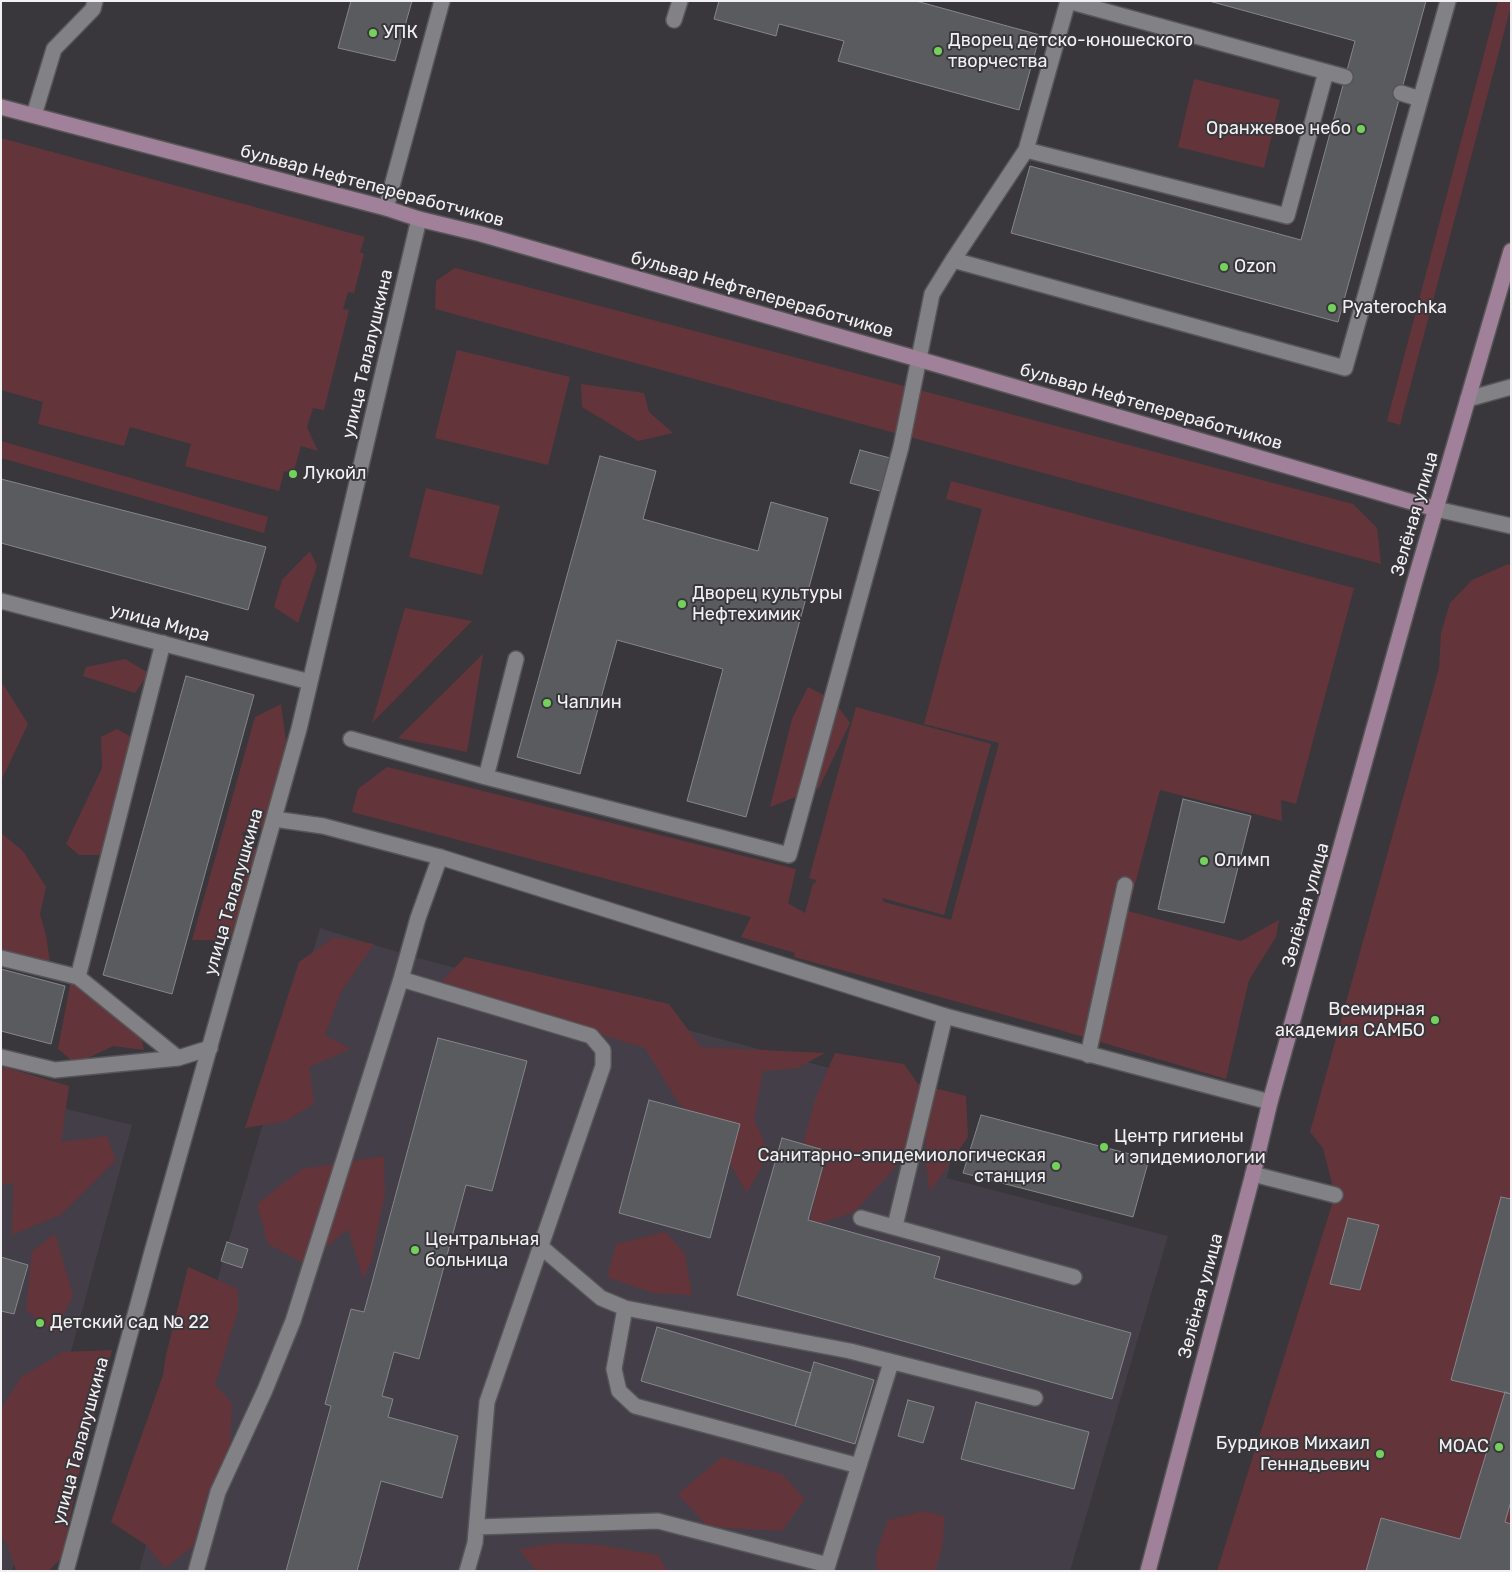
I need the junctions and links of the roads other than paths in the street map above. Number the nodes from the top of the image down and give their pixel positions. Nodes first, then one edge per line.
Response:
1 (95, 1) edge
2 (442, 1) edge
3 (680, 1) edge
4 (1068, 1) edge
5 (1448, 1) edge
6 (674, 20) dead end
7 (1326, 72) junction
8 (1345, 77) dead end
9 (1400, 93) dead end
10 (1420, 99) junction
11 (1, 107) edge
12 (34, 115) junction
13 (1026, 150) junction
14 (386, 208) junction
15 (419, 218) junction
16 (1511, 251) edge
17 (953, 260) junction
18 (918, 359) junction
19 (1511, 386) edge
20 (1468, 399) junction
21 (1436, 509) junction
22 (1511, 526) edge
23 (1, 601) edge
24 (163, 643) junction
25 (516, 659) dead end
26 (310, 682) junction
27 (352, 739) dead end
28 (486, 777) junction
29 (274, 819) junction
30 (440, 857) junction
31 (1125, 885) dead end
32 (1, 958) edge
33 (78, 977) junction
34 (400, 979) junction
35 (945, 1016) junction
36 (210, 1048) junction
37 (1088, 1055) junction
38 (1, 1057) edge
39 (178, 1058) junction
40 (1270, 1102) junction
41 (1253, 1174) junction
42 (1335, 1195) dead end
43 (861, 1218) dead end
44 (895, 1226) junction
45 (540, 1246) junction
46 (1074, 1277) dead end
47 (625, 1308) junction
48 (891, 1363) junction
49 (1035, 1398) dead end
50 (859, 1466) junction
51 (477, 1526) junction
52 (827, 1568) edge
53 (66, 1571) edge
54 (196, 1571) edge
55 (467, 1571) edge
56 (1148, 1571) edge

1 - 12 street
2 - 14 street
3 - 6 street
4 - 7 street
4 - 13 street
5 - 10 street
7 - 8 street
7 - 13 street
9 - 10 street
10 - 17 street
11 - 12 street, бульвар Нефтепереработчиков
12 - 14 street, бульвар Нефтепереработчиков
13 - 17 street
14 - 15 street, бульвар Нефтепереработчиков
15 - 18 street, бульвар Нефтепереработчиков
15 - 26 street, улица Талалушкина
16 - 20 street, Зелёная улица
17 - 18 street
18 - 21 street, бульвар Нефтепереработчиков
18 - 28 street
19 - 20 street
20 - 21 street, Зелёная улица
21 - 22 street, бульвар Нефтепереработчиков
21 - 40 street, Зелёная улица
23 - 24 street, улица Мира
24 - 26 street, улица Мира
24 - 33 street
25 - 28 street
26 - 29 street, улица Талалушкина
27 - 28 street
29 - 30 street
29 - 36 street, улица Талалушкина
30 - 34 street
30 - 35 street
31 - 37 street
32 - 33 street
33 - 39 street
34 - 45 street
34 - 54 street
35 - 37 street
35 - 44 street
36 - 39 street
36 - 53 street, улица Талалушкина
37 - 40 street
38 - 39 street
40 - 41 street, Зелёная улица
41 - 42 street
41 - 56 street, Зелёная улица
43 - 44 street
44 - 46 street
45 - 47 street
45 - 51 street
47 - 48 street
47 - 50 street
48 - 49 street
48 - 50 street
50 - 52 street
51 - 52 street
51 - 55 street

